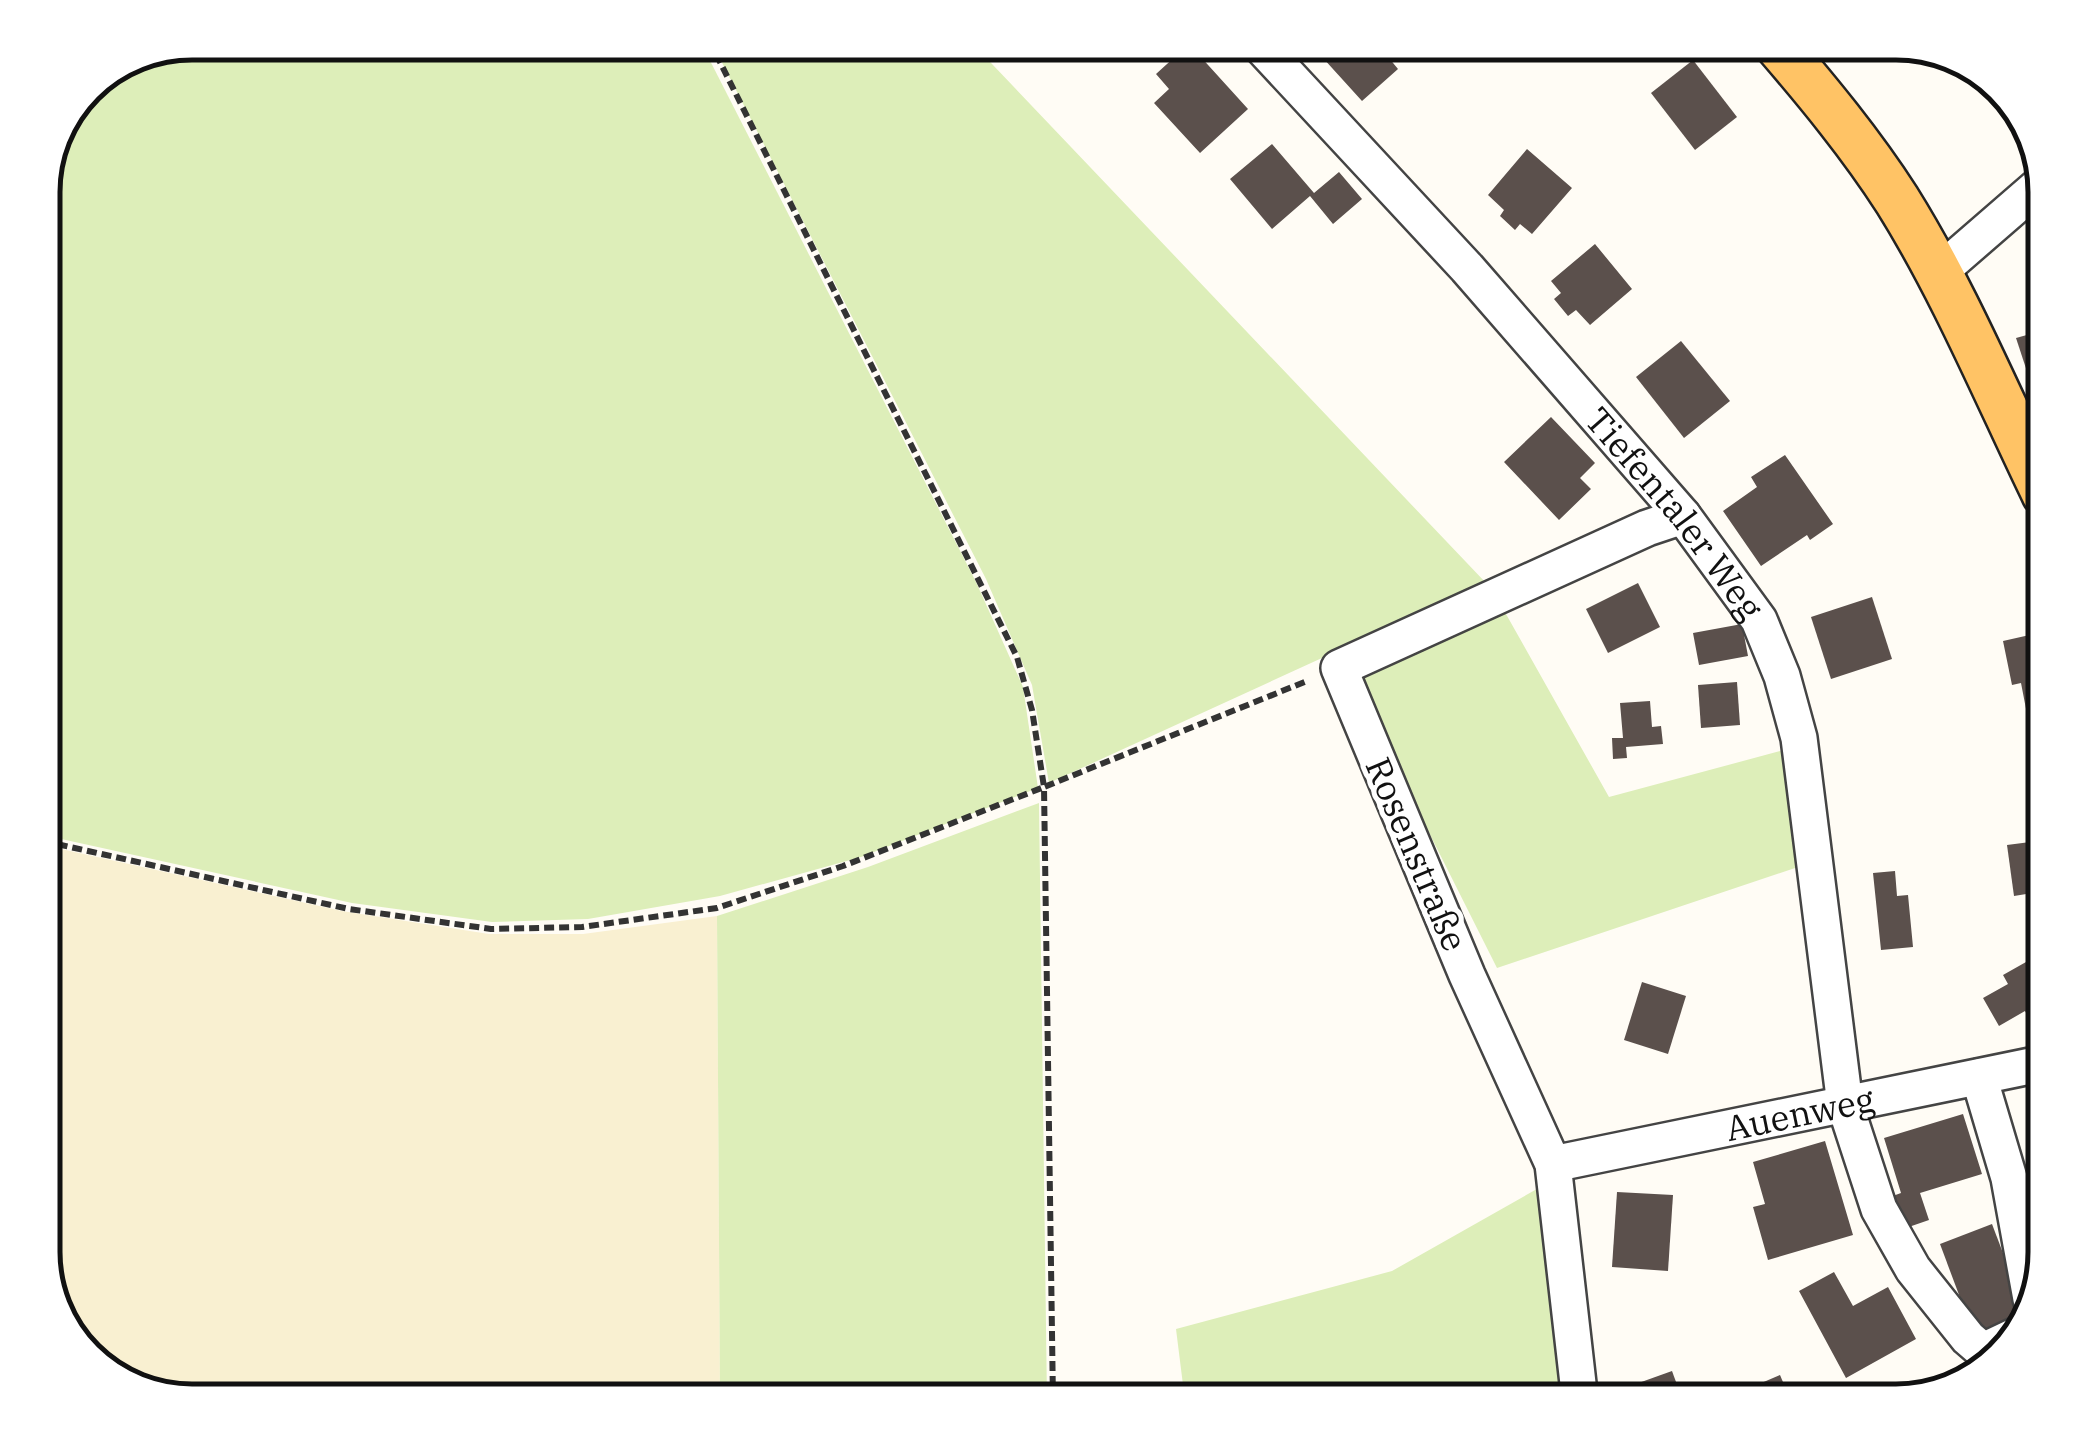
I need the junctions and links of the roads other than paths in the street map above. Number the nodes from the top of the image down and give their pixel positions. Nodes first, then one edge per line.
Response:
1 (1274, 60) edge
2 (1790, 60) edge
3 (2028, 195) edge
4 (1937, 274) junction
5 (2028, 458) edge
6 (1683, 516) junction
7 (2028, 1067) edge
8 (1979, 1077) junction
9 (1845, 1105) junction
10 (1553, 1164) junction
11 (2026, 1273) edge
12 (1983, 1351) edge
13 (1578, 1384) edge

1 - 6 street, Tiefentaler Weg
2 - 4 main road
3 - 4 street
4 - 5 main road
6 - 9 street, Tiefentaler Weg
6 - 10 street, Rosenstraße
7 - 8 street, Auenweg
8 - 9 street, Auenweg
8 - 11 street
9 - 10 street, Auenweg
9 - 12 street, Tiefentaler Weg
10 - 13 street, Rosenstraße

